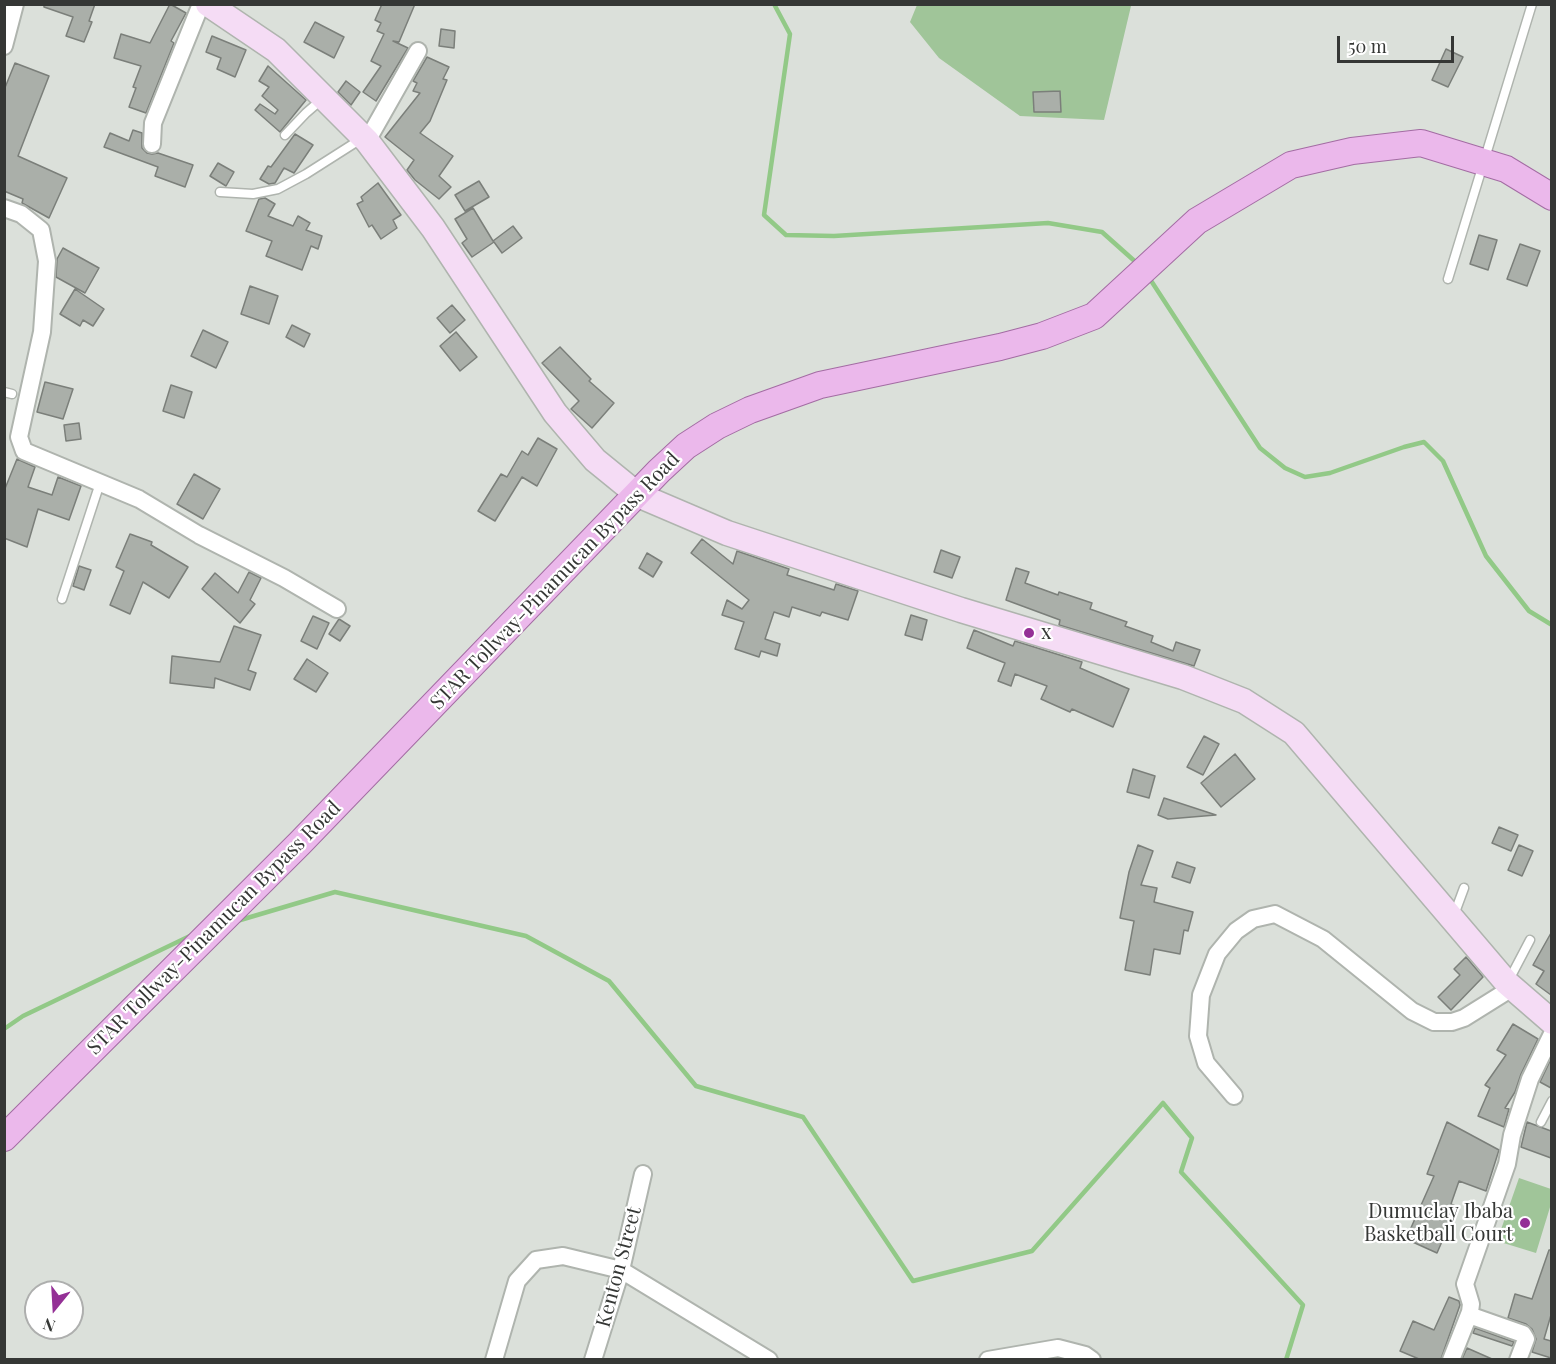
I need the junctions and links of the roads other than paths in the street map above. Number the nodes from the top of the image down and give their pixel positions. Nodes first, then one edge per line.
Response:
1 (15, 4) edge
2 (201, 4) edge
3 (208, 4) edge
4 (1532, 4) edge
5 (4, 46) edge
6 (418, 51) dead end
7 (324, 98) junction
8 (285, 135) dead end
9 (365, 139) junction
10 (153, 144) dead end
11 (1484, 162) junction
12 (220, 192) dead end
13 (1551, 197) edge
14 (4, 208) edge
15 (1448, 279) dead end
16 (17, 395) edge
17 (100, 483) junction
18 (638, 495) junction
19 (62, 599) dead end
20 (337, 609) dead end
21 (1464, 888) dead end
22 (1452, 918) junction
23 (1530, 940) dead end
24 (1510, 986) junction
25 (1551, 1022) edge
26 (1551, 1035) edge
27 (1234, 1096) dead end
28 (1551, 1101) edge
29 (1541, 1122) dead end
30 (4, 1138) edge
31 (643, 1174) dead end
32 (621, 1270) junction
33 (1469, 1315) junction
34 (494, 1359) edge
35 (593, 1359) edge
36 (769, 1359) edge
37 (988, 1359) edge
38 (1092, 1359) edge
39 (1451, 1359) edge
40 (1518, 1359) edge

1 - 5 street
2 - 10 street
3 - 7 street
4 - 11 lane
6 - 9 street
7 - 8 lane
7 - 9 street
9 - 12 lane
9 - 18 street
11 - 13 main road, STAR Tollway-Pinamucan Bypass Road
11 - 15 lane
11 - 18 main road, STAR Tollway-Pinamucan Bypass Road
14 - 16 street
16 - 17 street
17 - 19 lane
17 - 20 street
18 - 22 street
18 - 30 main road, STAR Tollway-Pinamucan Bypass Road
21 - 22 lane
22 - 24 street
23 - 24 lane
24 - 25 street
24 - 27 street
26 - 33 street
28 - 29 lane
31 - 32 street, Kenton Street
32 - 34 street
32 - 35 street, Kenton Street
32 - 36 street
33 - 39 street
33 - 40 street
37 - 38 street

